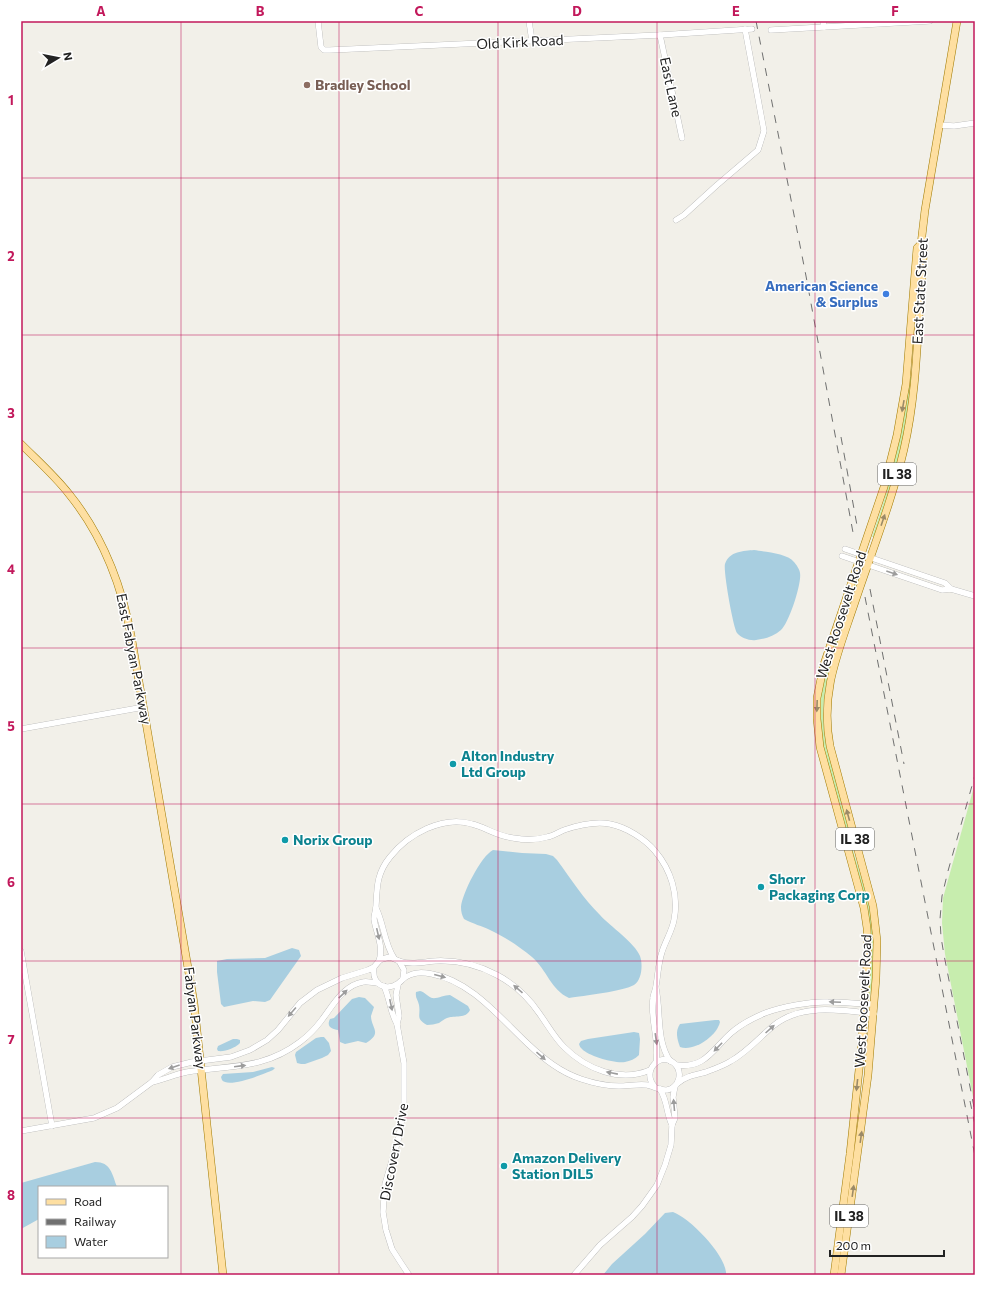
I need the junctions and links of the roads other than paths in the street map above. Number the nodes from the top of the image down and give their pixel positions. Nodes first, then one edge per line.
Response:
1 (318, 21) edge
2 (529, 21) edge
3 (930, 21) edge
4 (956, 21) edge
5 (823, 24) edge
6 (745, 29) junction
7 (752, 29) dead end
8 (771, 30) dead end
9 (660, 35) junction
10 (532, 41) junction
11 (975, 122) edge
12 (939, 126) junction
13 (682, 138) dead end
14 (676, 220) dead end
15 (921, 244) junction
16 (21, 444) edge
17 (845, 549) dead end
18 (842, 556) dead end
19 (860, 558) junction
20 (869, 561) junction
21 (975, 596) edge
22 (144, 707) junction
23 (21, 729) edge
24 (154, 762) joint
25 (376, 908) junction
26 (21, 951) edge
27 (396, 960) junction
28 (379, 961) junction
29 (374, 967) junction
30 (403, 979) junction
31 (378, 983) junction
32 (398, 985) junction
33 (384, 986) junction
34 (656, 988) junction
35 (864, 1004) junction
36 (874, 1004) junction
37 (864, 1013) junction
38 (874, 1014) junction
39 (397, 1024) junction
40 (200, 1062) junction
41 (656, 1063) junction
42 (673, 1063) junction
43 (201, 1070) junction
44 (650, 1070) junction
45 (152, 1082) junction
46 (676, 1084) junction
47 (657, 1088) junction
48 (672, 1125) junction
49 (52, 1126) junction
50 (21, 1131) edge
51 (223, 1275) edge
52 (409, 1275) edge
53 (574, 1275) edge
54 (834, 1275) edge
55 (841, 1275) edge

1 - 10 street, Old Kirk Road
2 - 10 street
3 - 5 street
4 - 12 main road, East State Street / IL 38
5 - 8 street
6 - 7 street, Old Kirk Road
6 - 9 street, Old Kirk Road
6 - 14 street
9 - 10 street, Old Kirk Road
9 - 13 street, East Lane
11 - 12 street
12 - 15 main road, East State Street / IL 38
15 -> 19 main road, West Roosevelt Road / IL 38
20 -> 15 main road, East State Street / IL 38
16 - 22 main road, East Fabyan Parkway
17 - 19 street
18 - 19 street
19 - 20 street
19 -> 35 main road, West Roosevelt Road / IL 38
20 - 21 street
36 -> 20 main road, West Roosevelt Road / IL 38
22 - 23 street
22 - 24 main road, East Fabyan Parkway
24 - 40 main road, Fabyan Parkway
25 - 27 street
25 -> 28 street
25 - 34 street
26 - 49 street
27 - 28 street
27 - 30 street
44 -> 27 street
28 - 29 street
29 - 31 street
29 -> 40 street
30 - 32 street
30 -> 47 street
31 - 33 street
43 -> 31 street
32 - 33 street
32 - 39 street, Discovery Drive
33 -> 39 street, Discovery Drive
34 -> 41 street
34 - 42 street
35 - 36 street
35 - 37 main road, West Roosevelt Road / IL 38
35 -> 42 street
36 - 38 main road, West Roosevelt Road / IL 38
37 - 38 street
46 -> 37 street
37 -> 54 main road, West Roosevelt Road / IL 38
55 -> 38 main road, West Roosevelt Road / IL 38
39 - 52 street, Discovery Drive
40 - 43 main road, Fabyan Parkway
40 -> 45 street
41 - 42 street
41 - 44 street
42 - 46 street
43 - 45 street
43 - 51 main road, Fabyan Parkway
44 - 47 street
45 - 49 street
46 - 47 street
48 -> 46 street
47 - 48 street
48 - 53 street
49 - 50 street

